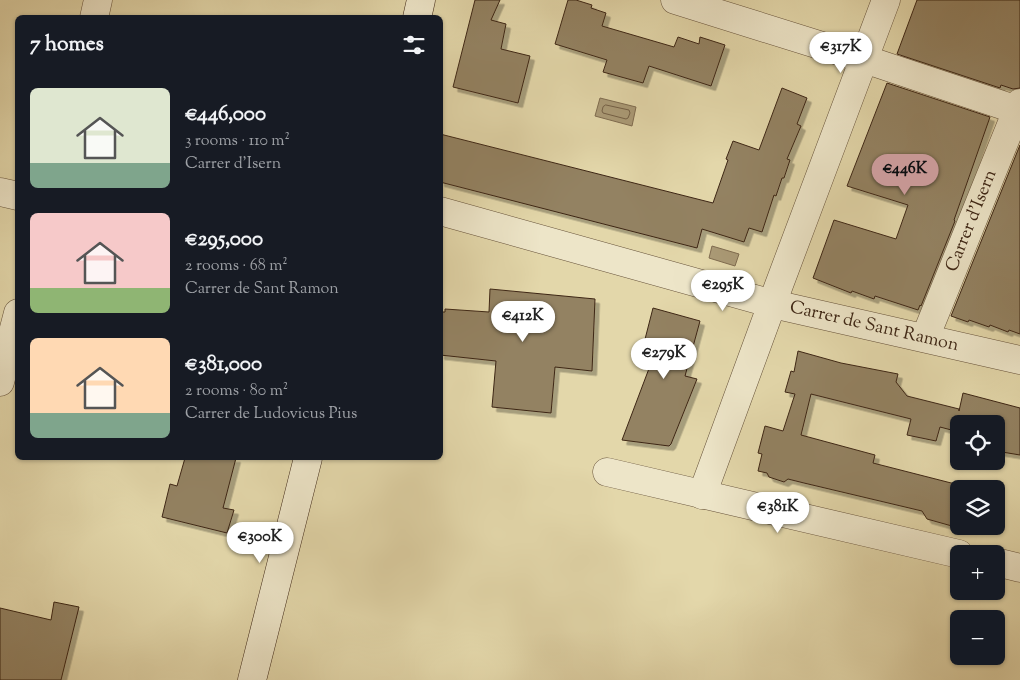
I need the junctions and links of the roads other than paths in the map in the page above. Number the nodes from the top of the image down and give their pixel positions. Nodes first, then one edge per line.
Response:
1 (98, 0) edge
2 (421, 0) edge
3 (675, 0) edge
4 (886, 0) edge
5 (734, 9) edge
6 (95, 15) edge
7 (418, 15) edge
8 (864, 59) junction
9 (1019, 108) edge
10 (0, 192) edge
11 (15, 195) edge
12 (443, 212) edge
13 (773, 304) junction
14 (15, 324) edge
15 (925, 338) junction
16 (1020, 360) edge
17 (0, 382) edge
18 (307, 460) edge
19 (607, 472) dead end
20 (702, 495) junction
21 (950, 552) edge
22 (1005, 564) edge
23 (1020, 568) edge
24 (252, 680) edge

1 - 6 street
2 - 7 street
3 - 5 street
4 - 8 street
5 - 8 street
8 - 9 street
8 - 13 street
9 - 15 street, Carrer d'Isern
10 - 11 street
12 - 13 street, Carrer de Sant Ramon
13 - 15 street, Carrer de Sant Ramon
13 - 20 street
14 - 17 street
15 - 16 street, Carrer de Sant Ramon
18 - 24 street
19 - 20 street
20 - 21 street
22 - 23 street

